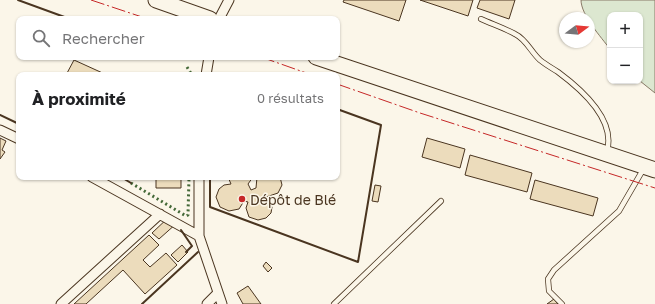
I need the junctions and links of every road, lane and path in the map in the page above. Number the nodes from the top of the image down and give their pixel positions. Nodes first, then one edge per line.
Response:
1 (156, 0) edge
2 (229, 0) edge
3 (201, 16) edge
4 (221, 16) edge
5 (481, 19) dead end
6 (208, 60) edge
7 (325, 60) edge
8 (206, 72) edge
9 (0, 130) edge
10 (16, 138) edge
11 (606, 154) junction
12 (650, 169) edge
13 (98, 180) edge
14 (199, 180) edge
15 (441, 201) dead end
16 (160, 214) junction
17 (199, 236) junction
18 (217, 294) junction
19 (62, 304) edge
20 (207, 304) edge
21 (222, 304) edge
22 (334, 304) edge
23 (562, 304) edge

1 - 3 highway
2 - 4 street
5 - 11 lane
6 - 8 street
7 - 11 highway
9 - 10 street
11 - 12 highway
12 - 23 lane
13 - 16 street
14 - 17 street
15 - 22 lane
16 - 17 street
16 - 19 street
17 - 18 street
18 - 20 street
18 - 21 street

